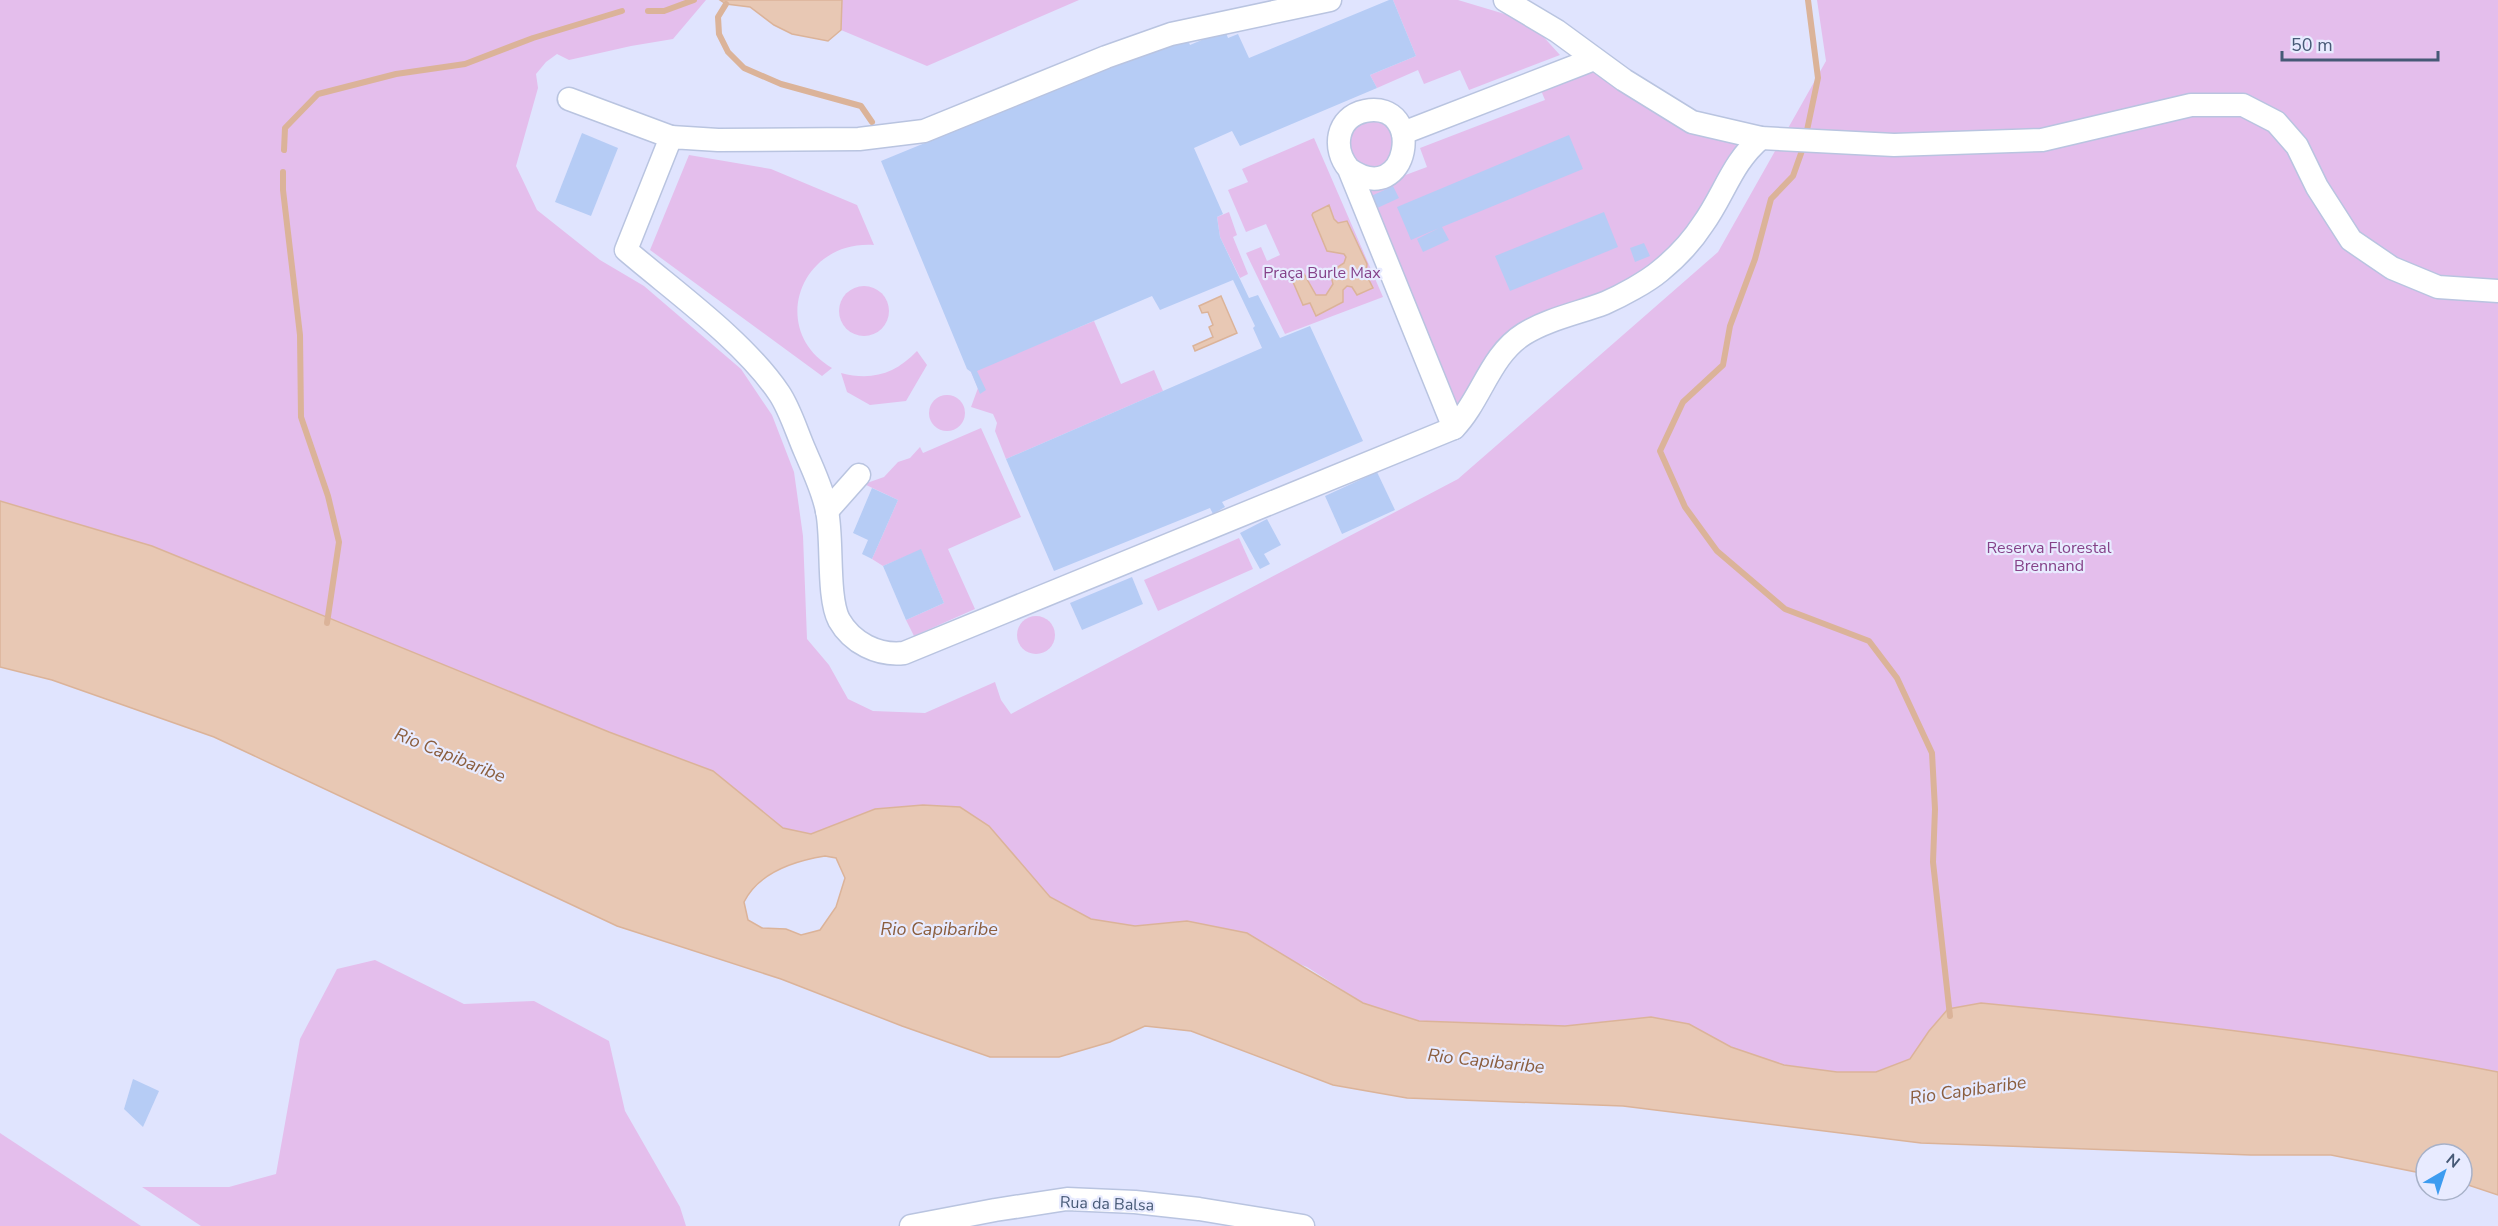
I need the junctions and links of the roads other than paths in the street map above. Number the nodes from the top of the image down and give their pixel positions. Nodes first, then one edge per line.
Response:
1 (1330, 0) edge
2 (1505, 0) edge
3 (1594, 59) junction
4 (569, 99) dead end
5 (1403, 133) junction
6 (671, 137) junction
7 (1761, 138) junction
8 (1349, 169) junction
9 (2498, 291) edge
10 (1454, 428) junction
11 (859, 475) dead end
12 (827, 512) junction
13 (911, 1226) edge
14 (1303, 1226) edge

1 - 6 lane
2 - 3 lane
3 - 5 lane
3 - 7 lane
4 - 6 lane
5 - 8 lane
5 - 8 lane
6 - 12 lane
7 - 9 lane
7 - 10 lane
8 - 10 lane
10 - 12 lane
11 - 12 lane
13 - 14 lane, Rua da Balsa

